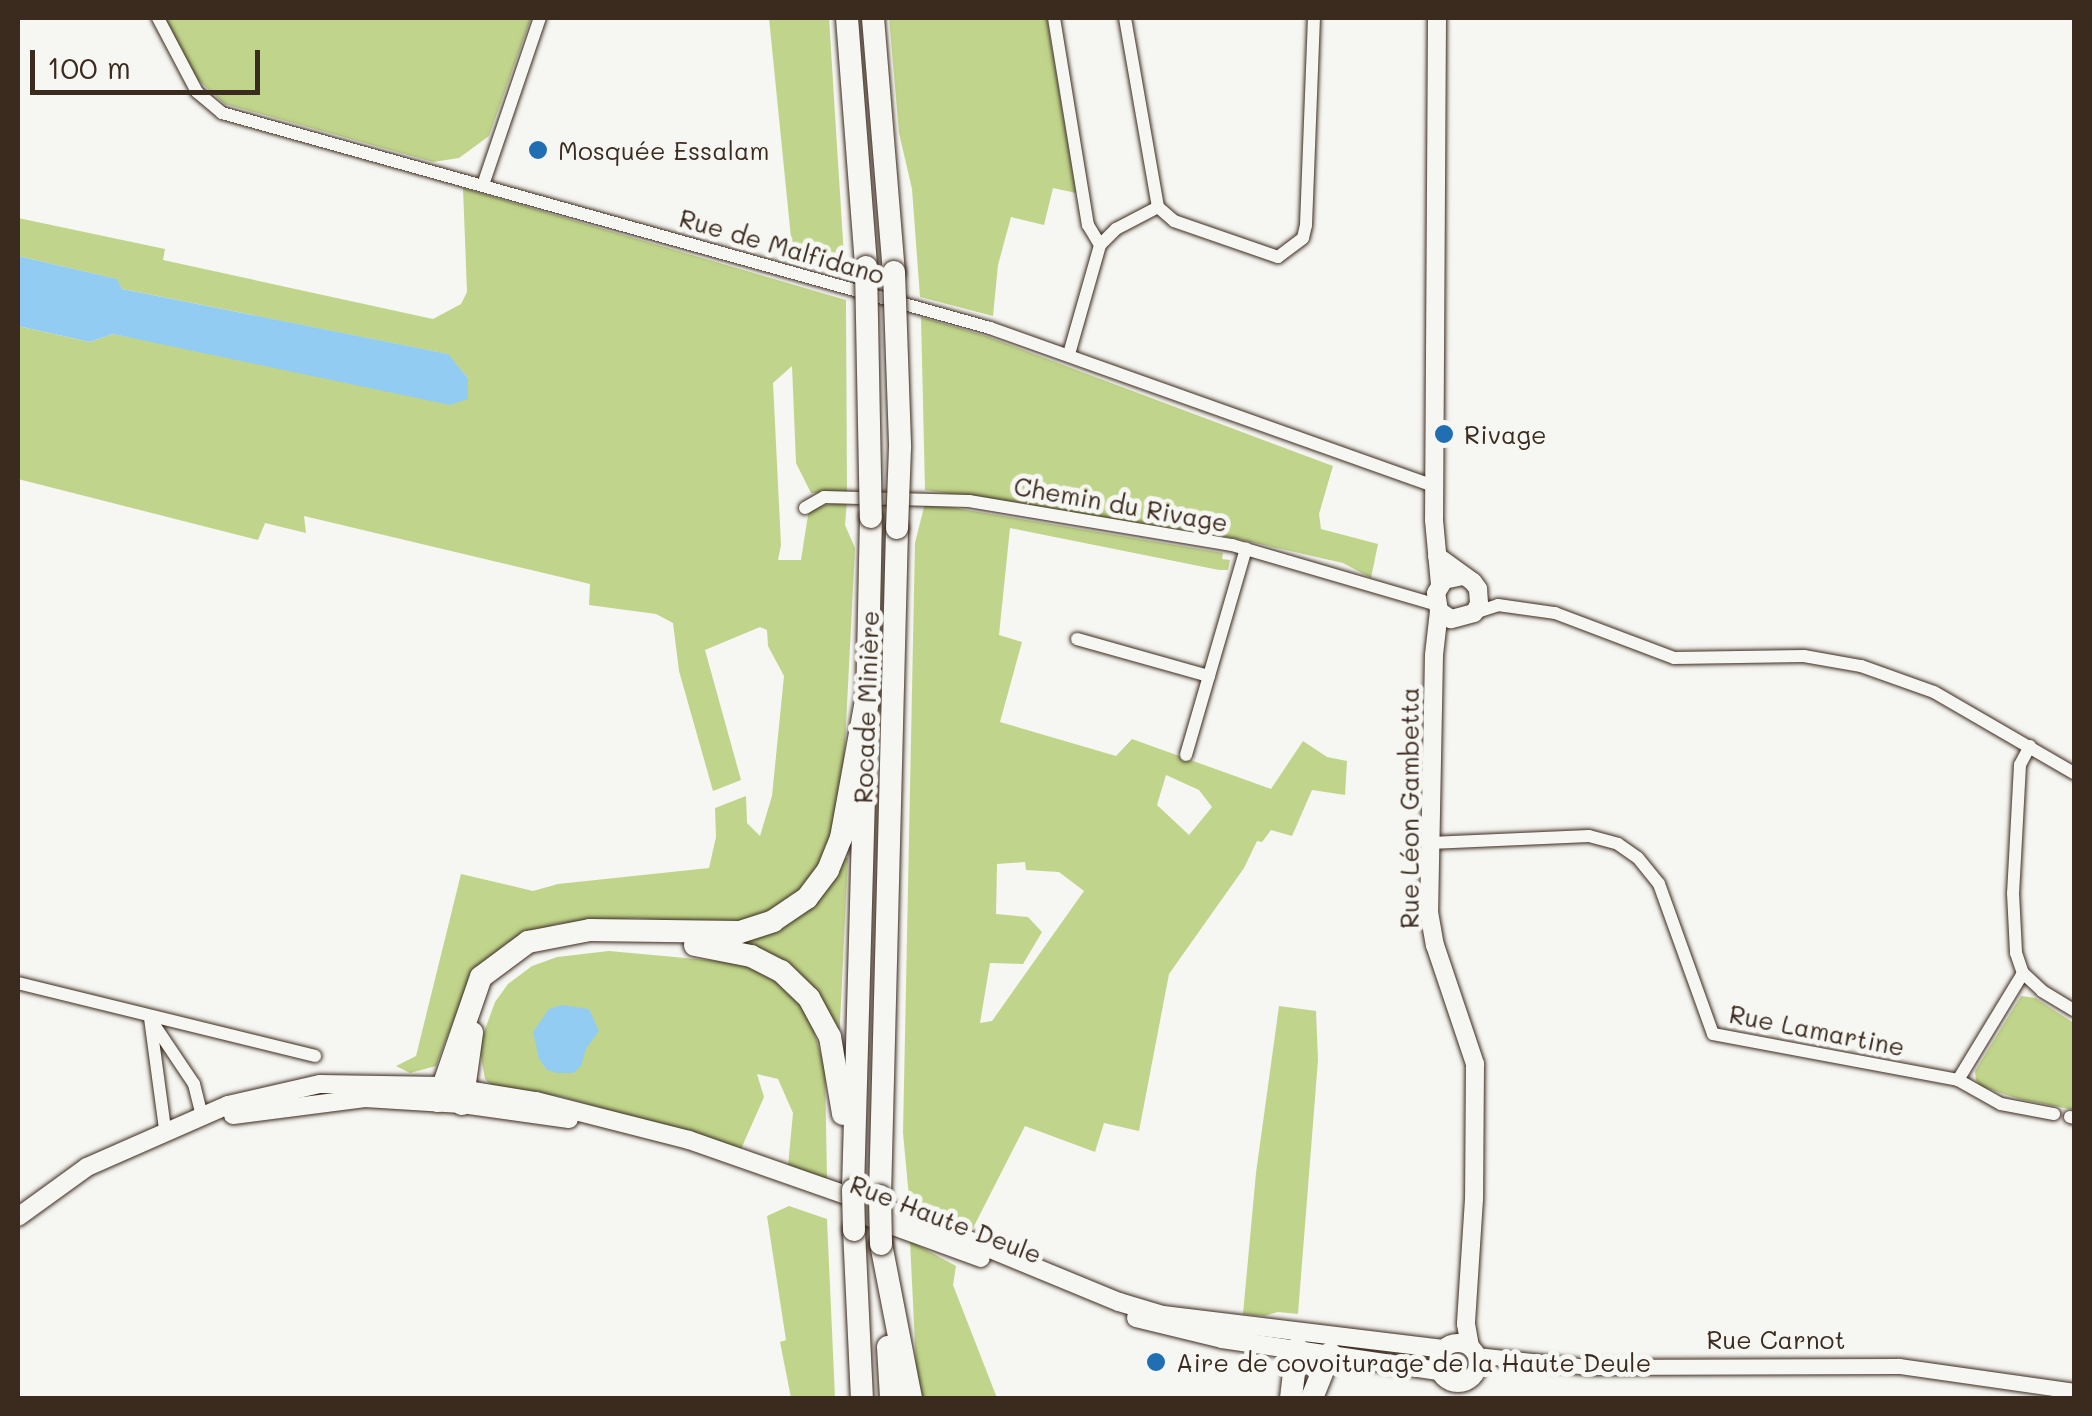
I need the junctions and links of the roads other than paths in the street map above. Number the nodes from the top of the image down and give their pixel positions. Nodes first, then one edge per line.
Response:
1 (158, 18) edge
2 (540, 18) edge
3 (848, 18) edge
4 (873, 18) edge
5 (1054, 18) edge
6 (1125, 18) edge
7 (1314, 18) edge
8 (1436, 18) edge
9 (483, 185) junction
10 (1158, 207) junction
11 (1100, 245) junction
12 (1069, 354) junction
13 (1434, 486) junction
14 (804, 508) dead end
15 (1246, 549) junction
16 (1437, 556) junction
17 (1463, 576) junction
18 (1478, 589) junction
19 (1435, 599) junction
20 (1498, 605) junction
21 (1469, 617) junction
22 (1077, 640) dead end
23 (1434, 645) junction
24 (1208, 676) junction
25 (868, 695) junction
26 (2030, 746) junction
27 (1186, 756) dead end
28 (2074, 773) edge
29 (1430, 843) junction
30 (2023, 973) junction
31 (18, 983) edge
32 (2074, 1010) edge
33 (150, 1018) junction
34 (315, 1056) dead end
35 (1958, 1080) junction
36 (452, 1095) junction
37 (2054, 1114) dead end
38 (202, 1116) junction
39 (165, 1129) junction
40 (853, 1190) junction
41 (18, 1217) edge
42 (880, 1244) junction
43 (1331, 1344) junction
44 (1297, 1348) junction
45 (1460, 1349) junction
46 (1473, 1376) junction
47 (1445, 1384) edge
48 (2074, 1391) edge
49 (862, 1398) edge
50 (892, 1398) edge
51 (911, 1398) edge
52 (1291, 1398) edge
53 (1312, 1398) edge
54 (1461, 1398) edge

1 - 9 street, Rue de Malfidano
2 - 9 street
3 - 25 highway, Rocade Minière, bridge
4 - 42 highway, Rocade Minière, bridge
5 - 11 street
6 - 10 street
7 - 10 street
8 - 13 main road, Rue Léon Gambetta
9 - 12 street, Rue de Malfidano
10 - 11 street
11 - 12 street
12 - 13 street, Rue de Malfidano
13 - 16 main road, Rue Léon Gambetta
14 - 15 street, Chemin du Rivage
15 - 19 street, Chemin du Rivage
15 - 24 street
16 - 17 main road
16 - 19 main road, Rue Léon Gambetta
17 - 18 main road
17 - 19 main road
18 - 20 street
18 - 21 main road
19 - 21 main road
19 - 23 main road, Rue Léon Gambetta
20 - 21 street
20 - 26 street
21 - 23 main road
22 - 24 street
23 - 29 main road, Rue Léon Gambetta
24 - 27 street
25 - 36 highway
25 - 40 highway, Rocade Minière
26 - 28 street
26 - 30 street
29 - 35 street, Rue Lamartine
29 - 45 main road, Rue Léon Gambetta
30 - 32 street
30 - 35 street
31 - 33 street
33 - 34 street
33 - 38 street
33 - 39 street
35 - 37 street
36 - 38 main road
36 - 40 highway
36 - 43 main road, Rue Haute Deule
36 - 44 main road, Rue Haute Deule
38 - 39 main road
39 - 41 main road
40 - 49 highway, Rocade Minière, bridge
42 - 50 highway, Rocade Minière
42 - 51 highway
43 - 44 main road, Rue Haute Deule
43 - 45 main road, Rue Haute Deule
43 - 47 main road, Rue Haute Deule
43 - 53 highway
44 - 52 highway
45 - 46 main road
45 - 47 main road
45 - 48 street, Rue Carnot
46 - 47 main road
46 - 54 main road

